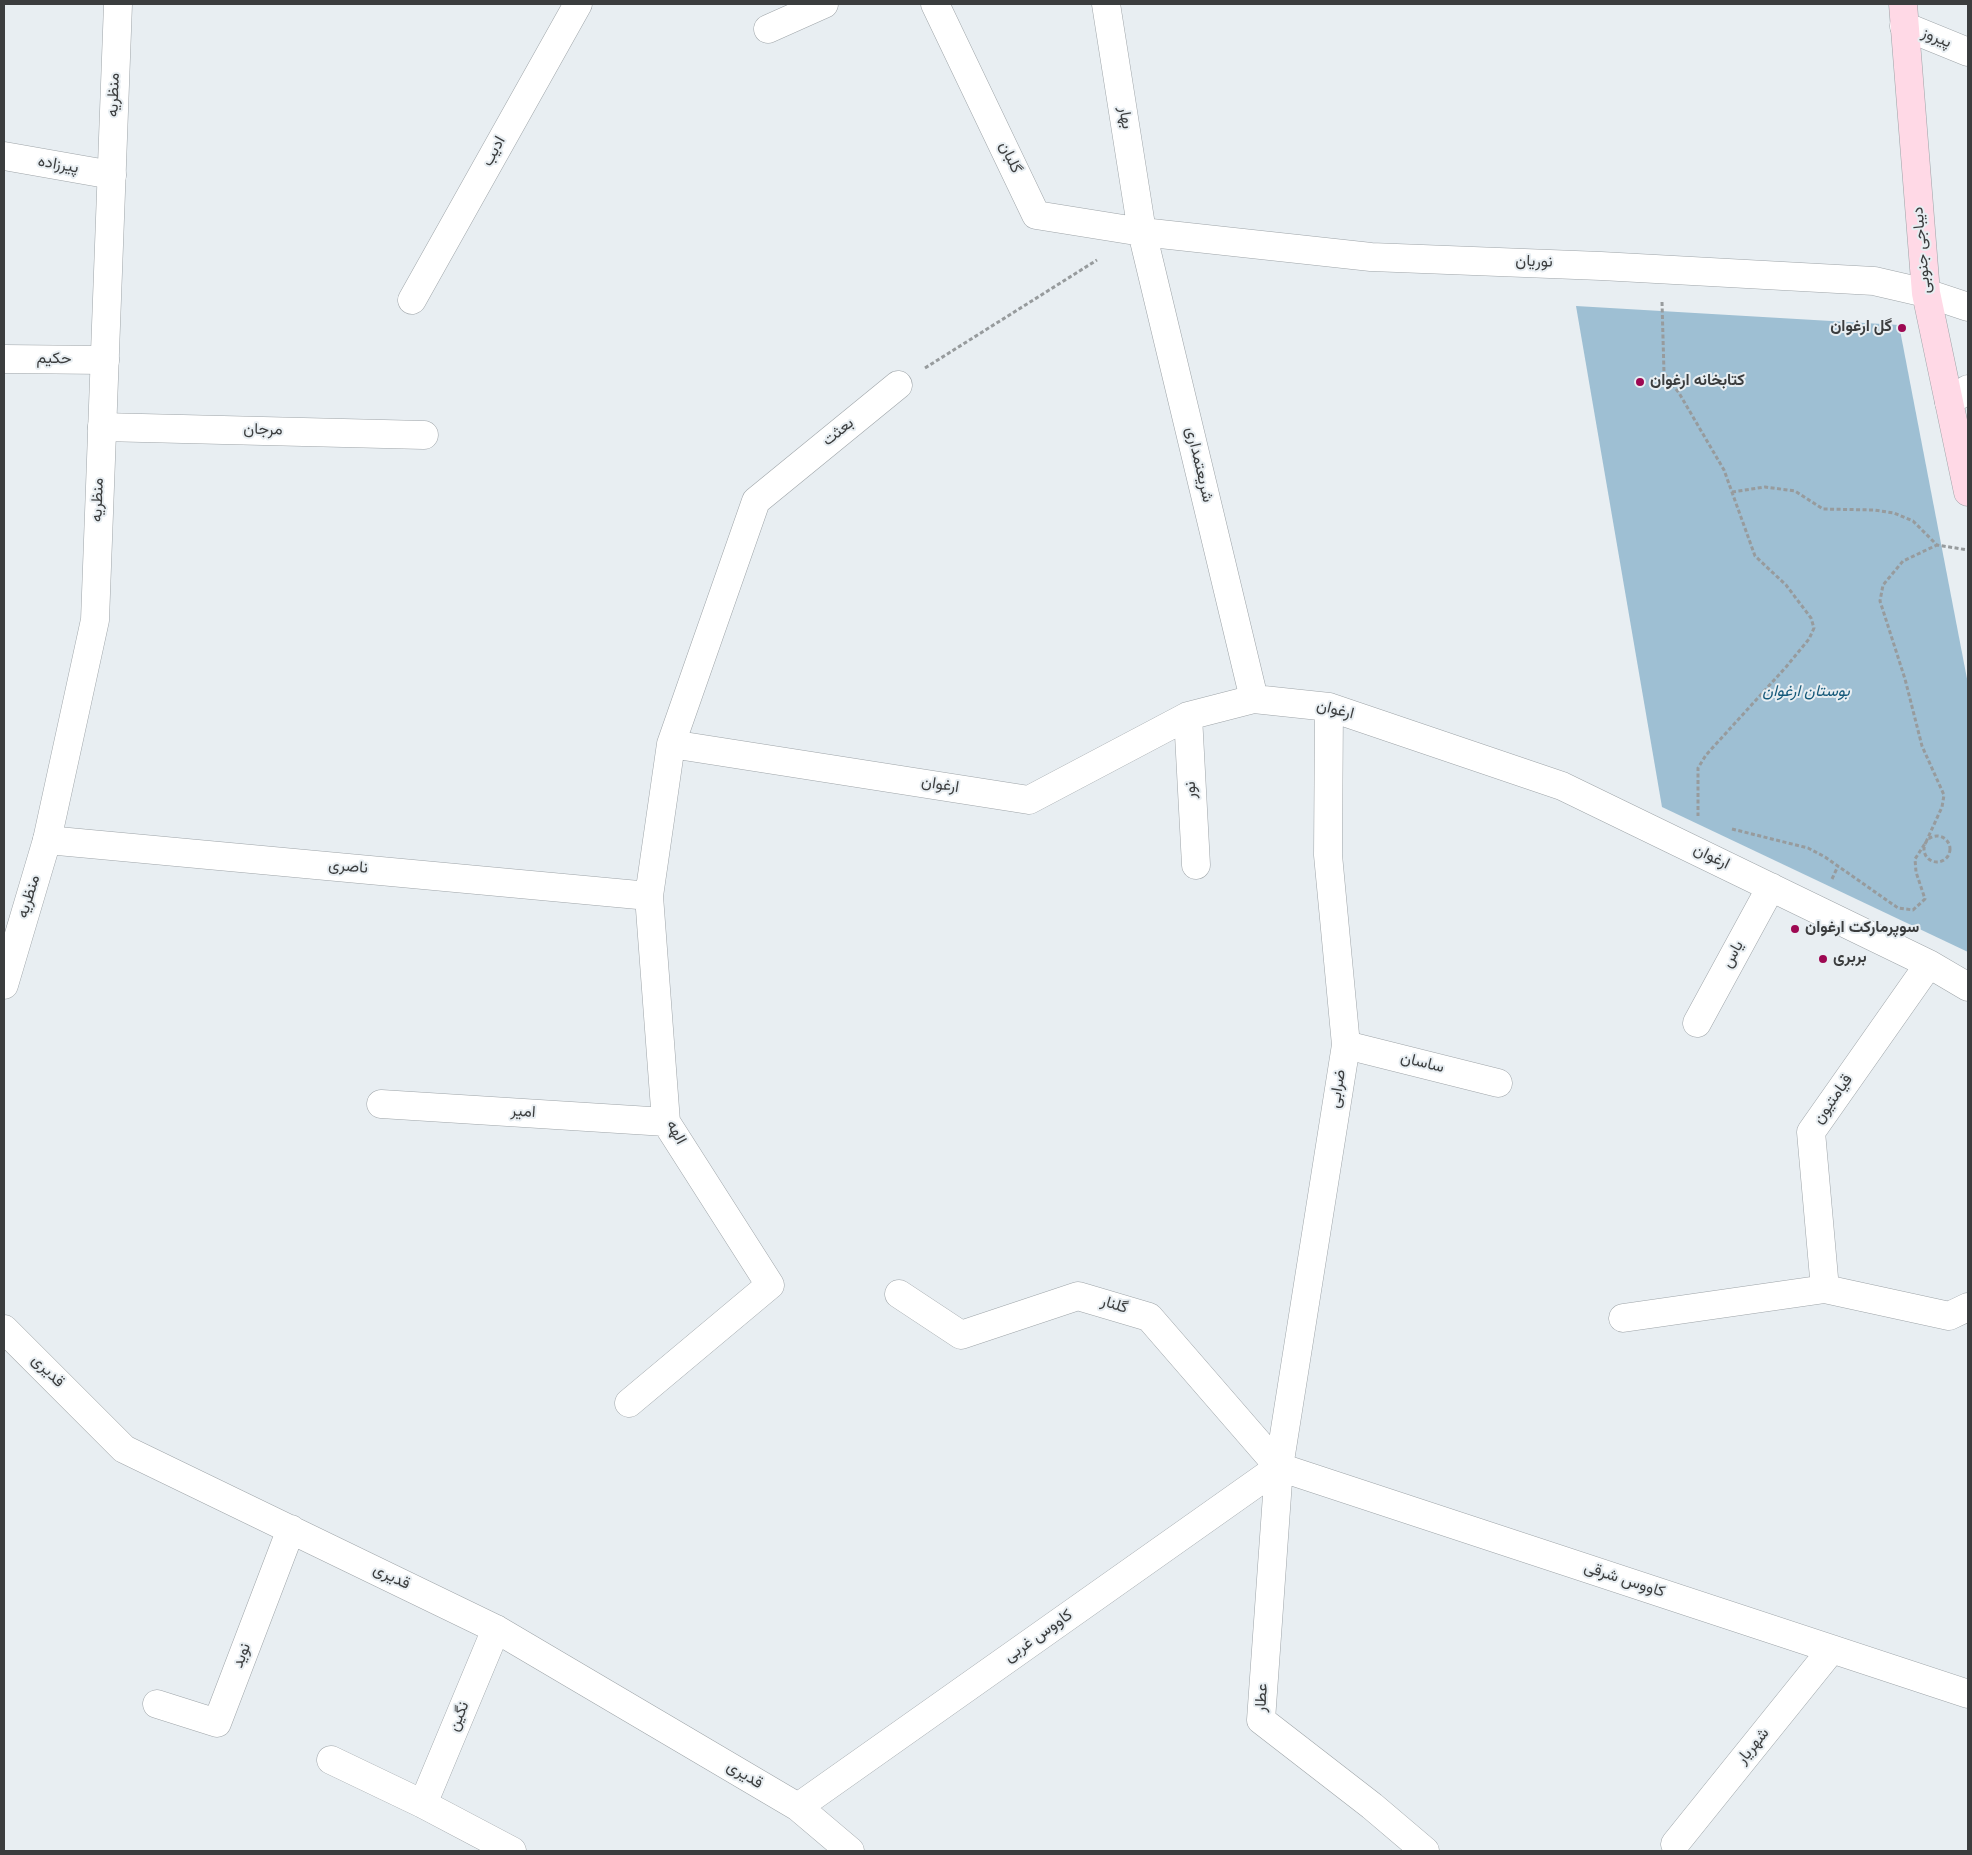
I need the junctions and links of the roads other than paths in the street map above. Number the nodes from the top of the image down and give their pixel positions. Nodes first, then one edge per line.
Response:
1 (118, 4) edge
2 (578, 4) edge
3 (824, 4) edge
4 (935, 4) edge
5 (1106, 4) edge
6 (1904, 15) edge
7 (768, 29) dead end
8 (1968, 52) edge
9 (4, 156) edge
10 (112, 175) junction
11 (1142, 232) junction
12 (1926, 293) junction
13 (412, 300) dead end
14 (1968, 308) edge
15 (4, 359) edge
16 (105, 360) junction
17 (898, 385) road end
18 (1959, 396) edge
19 (102, 427) junction
20 (424, 435) dead end
21 (1968, 492) edge
22 (1254, 699) junction
23 (1329, 707) junction
24 (1188, 716) junction
25 (671, 744) junction
26 (47, 840) junction
27 (1196, 865) dead end
28 (1771, 887) junction
29 (649, 896) junction
30 (1929, 964) junction
31 (4, 985) edge
32 (1968, 987) edge
33 (1697, 1022) dead end
34 (1346, 1044) junction
35 (1498, 1083) dead end
36 (381, 1104) dead end
37 (666, 1122) junction
38 (1825, 1289) junction
39 (899, 1294) dead end
40 (1968, 1308) edge
41 (1623, 1318) dead end
42 (4, 1329) edge
43 (628, 1402) dead end
44 (1279, 1467) junction
45 (291, 1529) junction
46 (496, 1629) junction
47 (1832, 1649) junction
48 (1968, 1694) edge
49 (157, 1704) dead end
50 (331, 1760) dead end
51 (423, 1804) junction
52 (798, 1807) junction
53 (1675, 1844) dead end
54 (512, 1851) edge
55 (850, 1851) edge
56 (1425, 1851) edge

1 - 10 street, منظریه
2 - 13 street, ادیب
3 - 7 street
4 - 11 street, گلبان
5 - 11 street, بهار
6 - 8 street, پیروز
6 - 12 main road, دیباجی جنوبی
9 - 10 street, پیرزاده
10 - 16 street, منظریه
11 - 12 street, نوریان
11 - 22 street, شریعتمداری
12 - 14 street, نوریان
12 - 18 main road, دیباجی جنوبی
15 - 16 street, حکیم
16 - 19 street, منظریه
17 - 25 street, بعثت
18 - 21 main road, دیباجی جنوبی
19 - 20 street, مرجان
19 - 26 street, منظریه
22 - 23 street, ارغوان
22 - 24 street, ارغوان
23 - 28 street, ارغوان
23 - 34 street, ضرابی
24 - 25 street, ارغوان
24 - 27 street, نور
25 - 29 street, الهه
26 - 29 street, ناصری
26 - 31 street, منظریه
28 - 30 street, ارغوان
28 - 33 street, یاس
29 - 37 street, الهه
30 - 32 street, ارغوان
30 - 38 street, قیامتیون
34 - 35 street, ساسان
34 - 44 street, ضرابی
36 - 37 street, امیر
37 - 43 street, الهه
38 - 40 street
38 - 41 street
39 - 44 street, گلنار
42 - 45 street, قدیری
44 - 47 street, کاووس شرقی
44 - 52 street, کاووس غربی
44 - 56 street, عطار
45 - 46 street, قدیری
45 - 49 street, نوید
46 - 51 street, نگین
46 - 52 street, قدیری
47 - 48 street, کاووس شرقی
47 - 53 street, شهریار
50 - 51 street
51 - 54 street
52 - 55 street, قدیری

